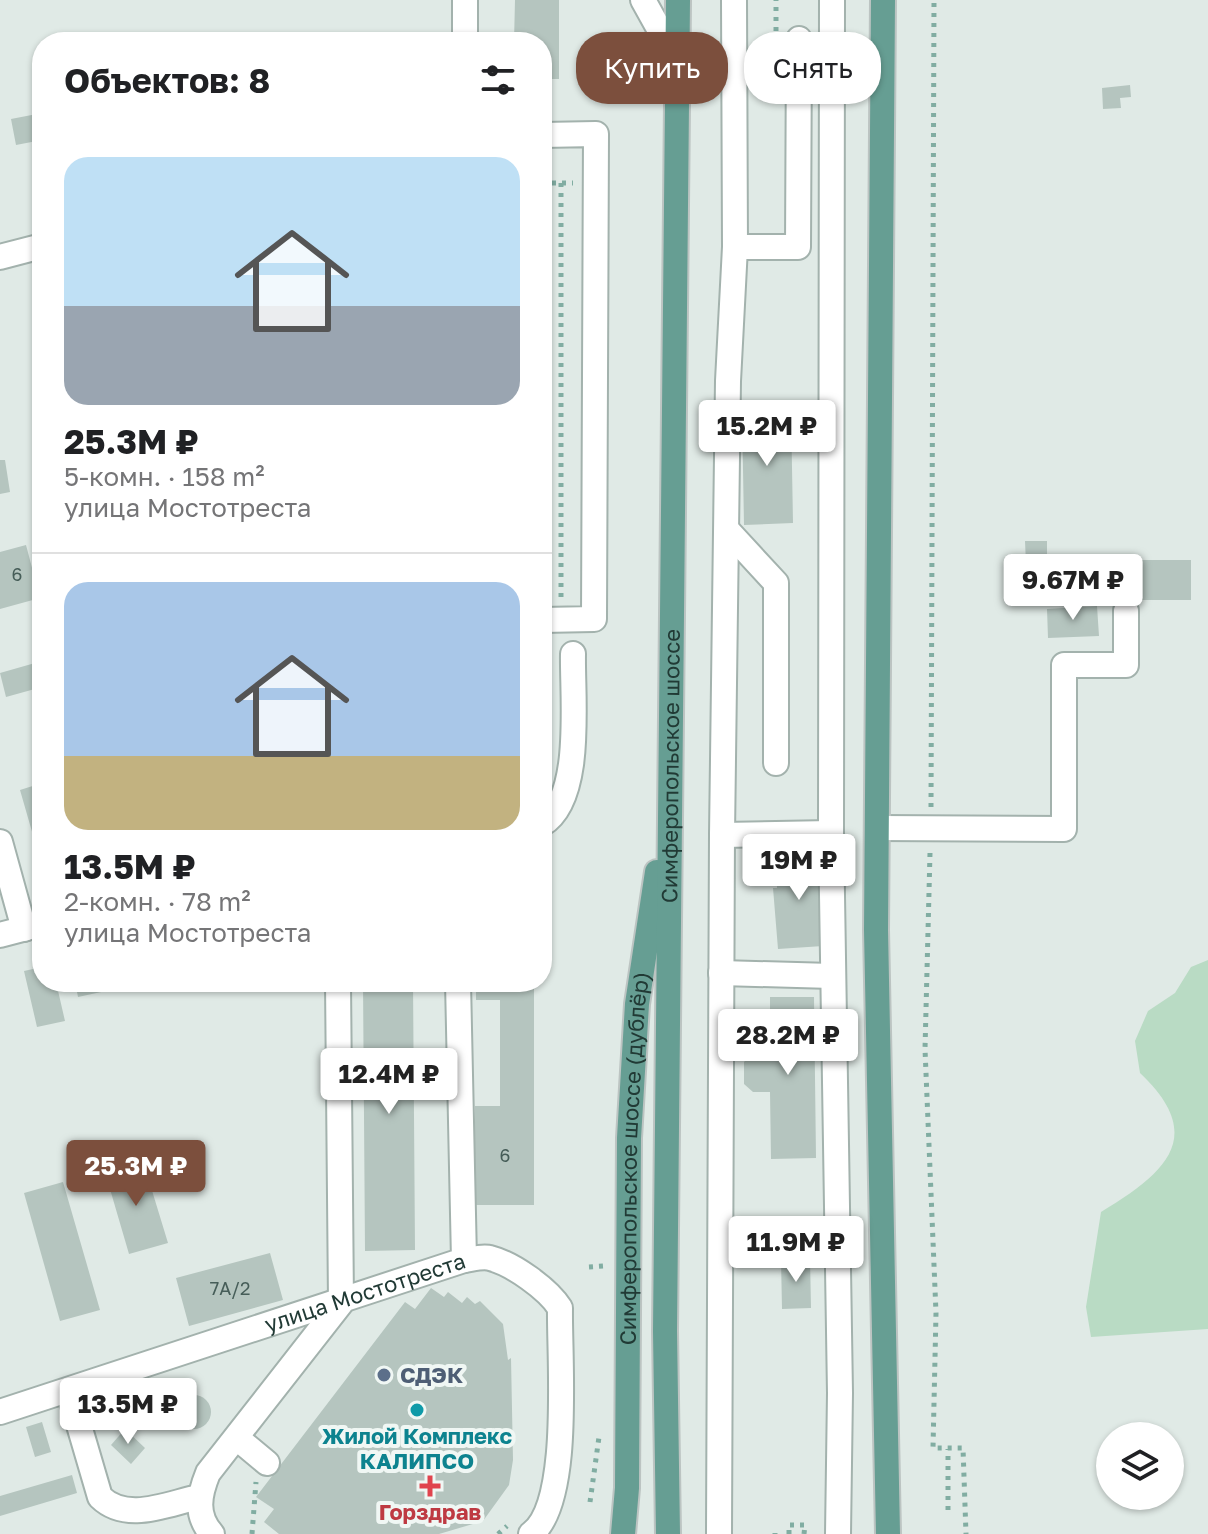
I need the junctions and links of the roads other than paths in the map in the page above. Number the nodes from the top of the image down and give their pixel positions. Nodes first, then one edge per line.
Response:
1 (465, 0) edge
2 (643, 0) edge
3 (678, 0) edge
4 (734, 0) edge
5 (832, 0) edge
6 (883, 0) edge
7 (465, 32) edge
8 (661, 32) edge
9 (678, 32) edge
10 (678, 104) edge
11 (799, 104) edge
12 (552, 135) edge
13 (735, 247) junction
14 (32, 249) edge
15 (0, 257) edge
16 (728, 531) junction
17 (1126, 611) dead end
18 (552, 620) edge
19 (573, 654) dead end
20 (776, 763) dead end
21 (671, 787) junction
22 (552, 817) edge
23 (878, 828) junction
24 (831, 833) junction
25 (722, 835) junction
26 (0, 842) edge
27 (22, 929) edge
28 (721, 973) junction
29 (832, 976) junction
30 (338, 992) edge
31 (458, 992) edge
32 (464, 1260) junction
33 (341, 1303) junction
34 (69, 1391) junction
35 (0, 1412) edge
36 (627, 1488) junction
37 (199, 1497) junction
38 (523, 1525) edge
39 (212, 1534) edge
40 (612, 1534) edge
41 (623, 1534) edge
42 (668, 1534) edge
43 (719, 1534) edge
44 (838, 1534) edge
45 (888, 1534) edge

1 - 7 street
2 - 8 street
3 - 9 main road, Симферопольское шоссе
4 - 13 street
5 - 24 street
6 - 23 main road
10 - 21 main road, Симферопольское шоссе
11 - 13 street
12 - 18 street
13 - 16 street
14 - 15 street
16 - 20 street
16 - 25 street
17 - 23 street
19 - 22 street
21 - 36 main road, Симферопольское шоссе (дублёр)
21 - 42 main road, Симферопольское шоссе
23 - 45 main road
24 - 25 street
24 - 29 street
25 - 28 street
26 - 27 street
28 - 29 street
28 - 43 street
29 - 44 street
30 - 33 street
31 - 32 street, улица Мостотреста
32 - 33 street, улица Мостотреста
32 - 38 street
33 - 34 street, улица Мостотреста
33 - 37 street
34 - 35 street, улица Мостотреста
34 - 37 street
36 - 40 main road
36 - 41 main road, Симферопольское шоссе (дублёр)
37 - 39 street

